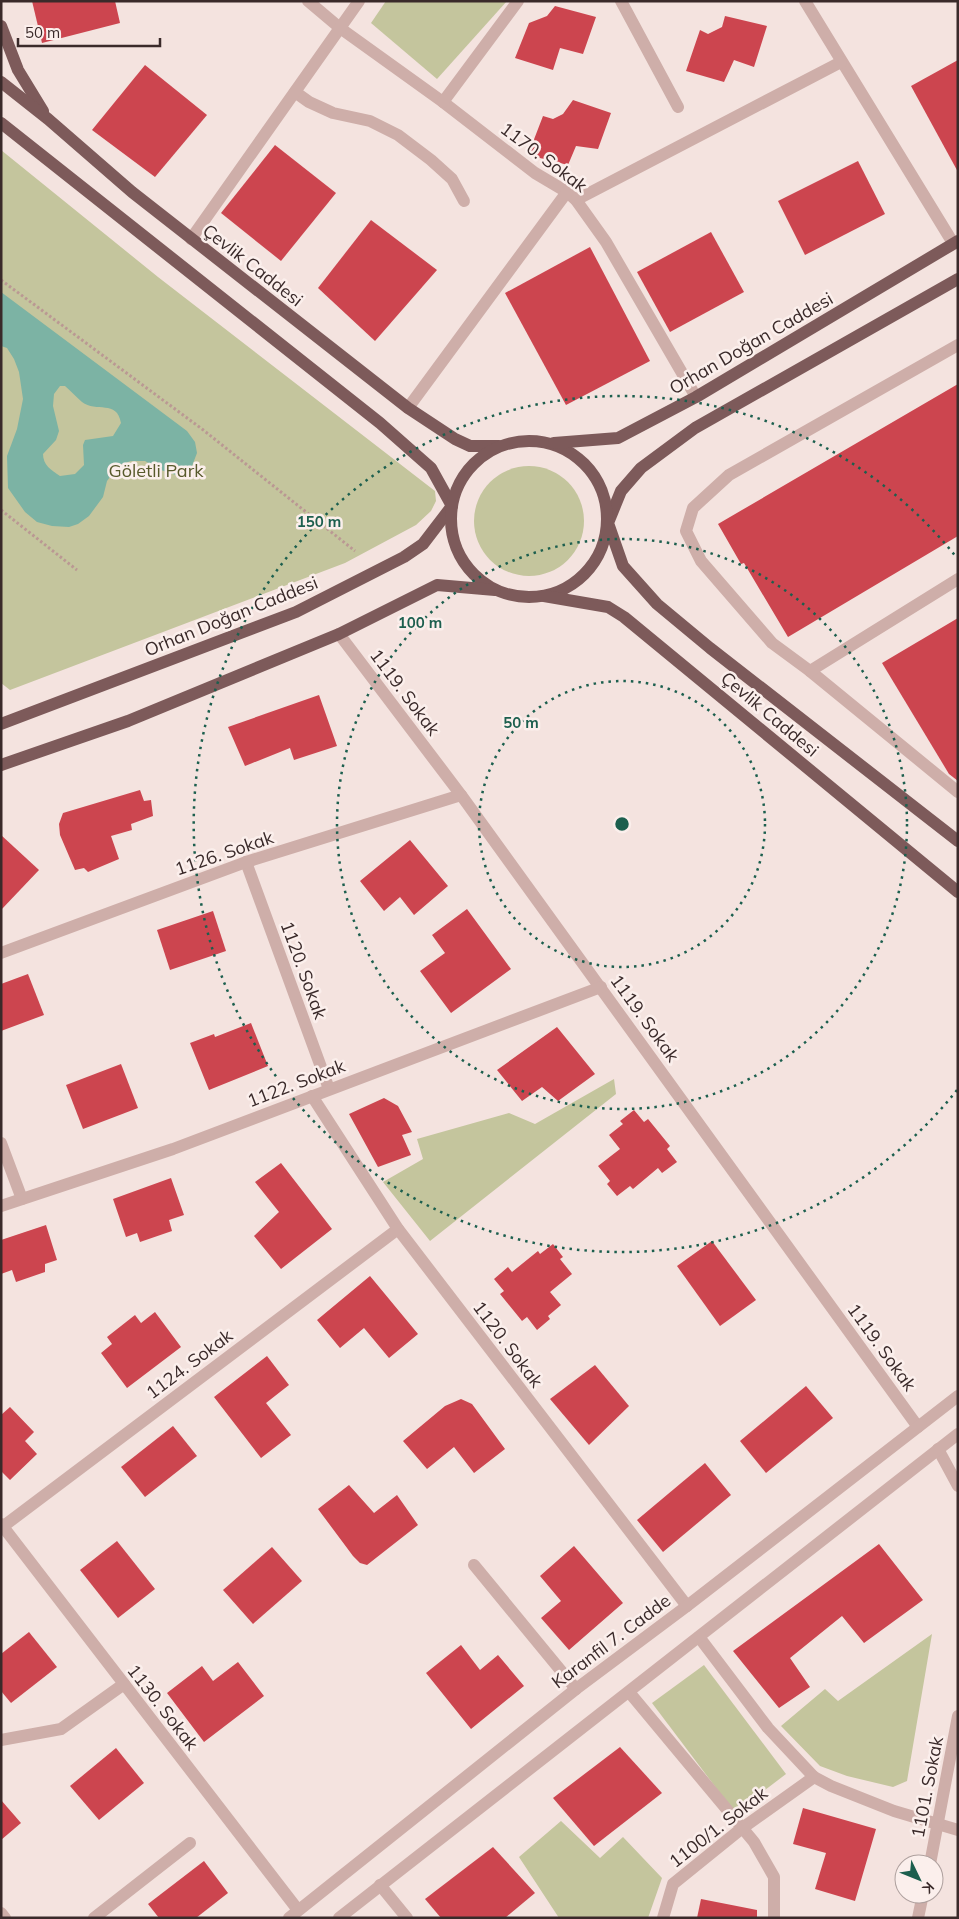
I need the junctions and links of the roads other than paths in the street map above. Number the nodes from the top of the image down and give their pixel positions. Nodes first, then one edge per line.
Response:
1 (308, 1) edge
2 (359, 1) edge
3 (518, 1) edge
4 (621, 1) edge
5 (805, 1) edge
6 (1, 26) edge
7 (340, 28) junction
8 (841, 62) junction
9 (1, 82) edge
10 (296, 92) junction
11 (443, 102) junction
12 (678, 107) dead end
13 (48, 119) junction
14 (1, 123) edge
15 (572, 196) junction
16 (464, 201) dead end
17 (191, 239) junction
18 (955, 242) edge
19 (958, 279) edge
20 (958, 345) edge
21 (696, 397) junction
22 (408, 408) junction
23 (551, 443) junction
24 (499, 446) junction
25 (452, 506) junction
26 (608, 523) junction
27 (958, 579) edge
28 (495, 590) junction
29 (544, 596) junction
30 (339, 634) junction
31 (810, 671) junction
32 (1, 724) edge
33 (1, 765) edge
34 (958, 792) edge
35 (461, 795) junction
36 (958, 841) edge
37 (246, 862) junction
38 (958, 892) edge
39 (1, 952) edge
40 (601, 987) junction
41 (329, 1089) junction
42 (312, 1096) junction
43 (1, 1142) edge
44 (22, 1199) junction
45 (1, 1206) edge
46 (398, 1228) junction
47 (958, 1396) edge
48 (918, 1427) junction
49 (958, 1434) edge
50 (938, 1450) junction
51 (958, 1486) edge
52 (2, 1526) edge
53 (474, 1565) dead end
54 (687, 1606) junction
55 (699, 1637) junction
56 (124, 1684) junction
57 (576, 1689) junction
58 (629, 1692) junction
59 (958, 1716) edge
60 (1, 1740) edge
61 (814, 1777) junction
62 (938, 1824) junction
63 (741, 1828) junction
64 (958, 1830) edge
65 (190, 1843) dead end
66 (932, 1854) edge
67 (380, 1885) junction
68 (921, 1904) edge
69 (1, 1913) edge
70 (293, 1914) edge
71 (5, 1918) edge
72 (94, 1918) edge
73 (339, 1918) edge
74 (408, 1918) edge
75 (663, 1918) edge
76 (774, 1918) edge
77 (918, 1918) edge

1 - 7 street, 1170. Sokak
2 - 7 street
3 - 11 street
4 - 12 street
5 - 8 street
6 - 13 main road
7 - 10 street
7 - 11 street, 1170. Sokak
8 - 15 street
8 - 18 street
9 - 13 main road, Çevlik Caddesi
10 - 16 street
10 - 17 street
11 - 15 street, 1170. Sokak
13 - 17 main road, Çevlik Caddesi
14 - 25 main road
15 - 21 street, 1170. Sokak
15 - 22 street
17 - 22 main road, Çevlik Caddesi
18 - 21 main road, Orhan Doğan Caddesi
19 - 26 main road
20 - 31 street
21 - 23 main road, Orhan Doğan Caddesi
22 - 24 main road, Çevlik Caddesi
23 - 24 main road
23 - 26 main road
24 - 25 main road
25 - 28 main road
25 - 32 main road, Orhan Doğan Caddesi
26 - 29 main road
26 - 36 main road, Çevlik Caddesi
27 - 31 street
28 - 29 main road
28 - 30 main road
29 - 38 main road, Çevlik Caddesi
30 - 33 main road
30 - 35 street, 1119. Sokak
31 - 34 street
35 - 37 street, 1126. Sokak
35 - 40 street, 1119. Sokak
37 - 39 street, 1126. Sokak
37 - 41 street, 1120. Sokak
40 - 41 street, 1122. Sokak
40 - 48 street, 1119. Sokak
41 - 42 street, 1122. Sokak
42 - 44 street, 1122. Sokak
42 - 46 street, 1120. Sokak
43 - 44 street
44 - 45 street, 1122. Sokak
46 - 52 street, 1124. Sokak
46 - 54 street, 1120. Sokak
47 - 48 street, Karanfil 7. Cadde
48 - 54 street, Karanfil 7. Cadde
49 - 50 street
50 - 51 street
50 - 55 street
52 - 56 street, 1130. Sokak
53 - 57 street
54 - 57 street, Karanfil 7. Cadde
55 - 58 street
55 - 61 street
56 - 60 street
56 - 70 street, 1130. Sokak
57 - 70 street, Karanfil 7. Cadde
58 - 63 street
58 - 67 street
59 - 62 street, 1101. Sokak
61 - 62 street
61 - 63 street, 1100/1. Sokak
62 - 64 street
62 - 66 street, 1101. Sokak
63 - 75 street, 1100/1. Sokak
63 - 76 street
65 - 72 street
67 - 73 street
67 - 74 street
68 - 77 street
69 - 71 street

